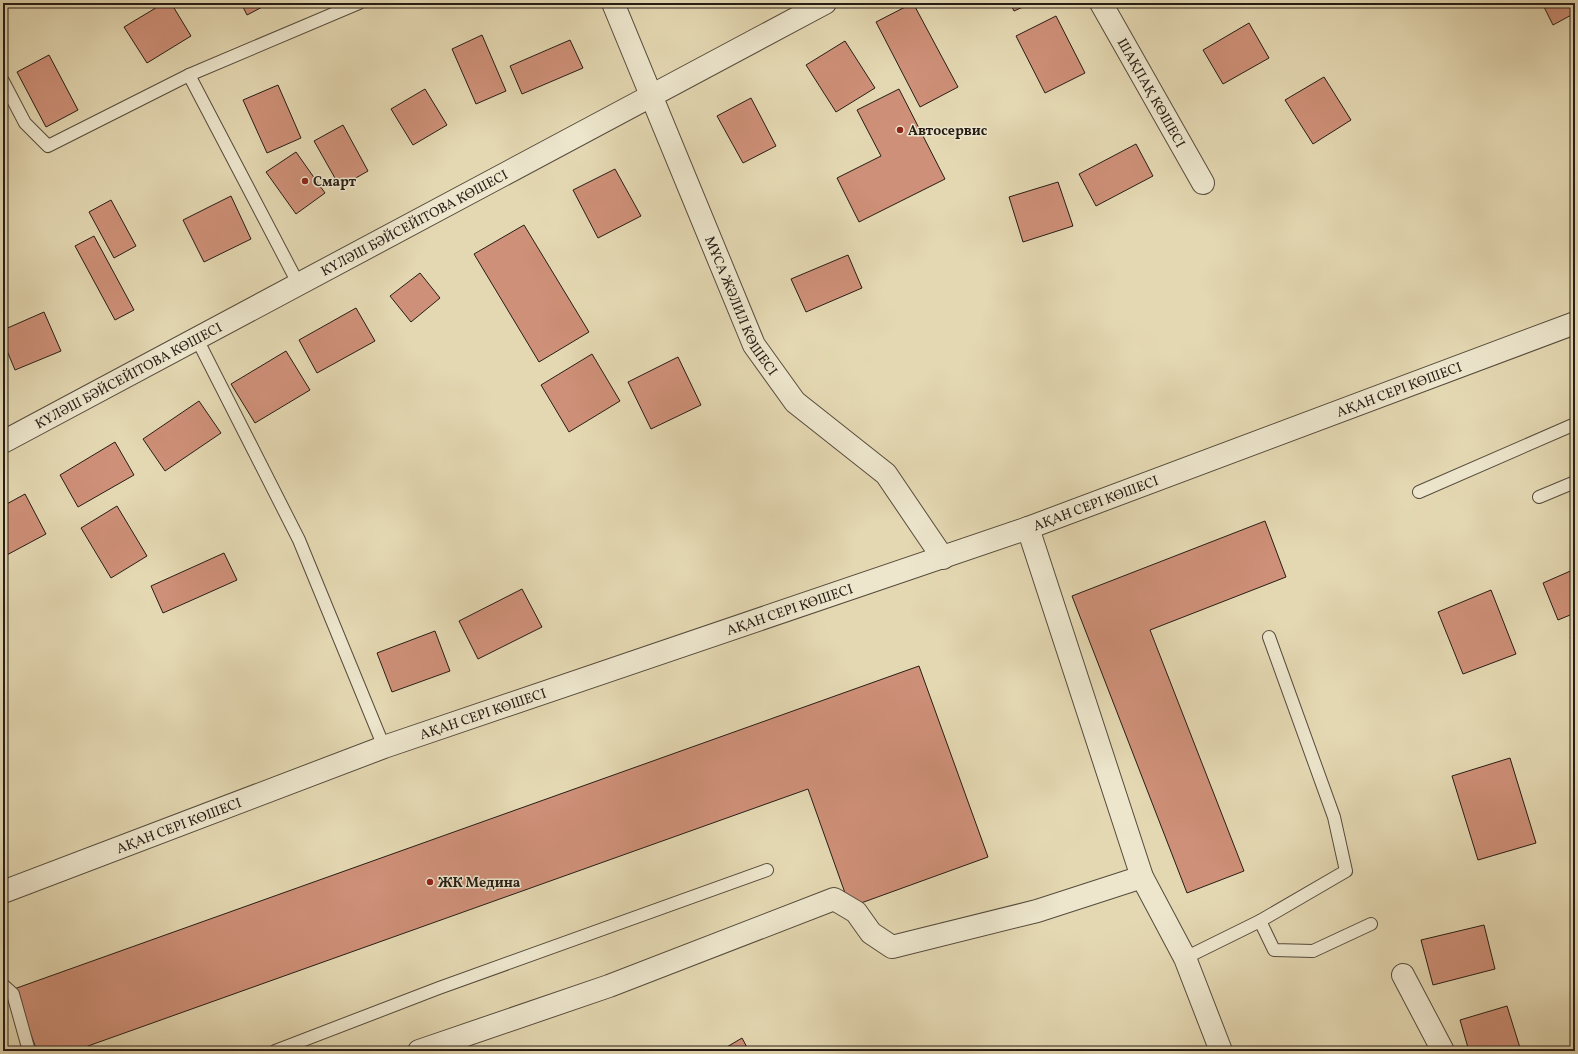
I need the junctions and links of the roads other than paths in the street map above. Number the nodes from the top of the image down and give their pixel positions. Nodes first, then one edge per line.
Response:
1 (359, 3) edge
2 (614, 3) edge
3 (825, 3) edge
4 (1100, 3) edge
5 (189, 75) junction
6 (3, 81) edge
7 (651, 97) junction
8 (1203, 183) dead end
9 (299, 285) junction
10 (1575, 323) edge
11 (197, 340) junction
12 (1575, 424) edge
13 (3, 442) edge
14 (1575, 482) edge
15 (1419, 492) dead end
16 (1540, 497) dead end
17 (1028, 528) junction
18 (943, 558) junction
19 (1270, 637) dead end
20 (384, 747) junction
21 (767, 870) dead end
22 (1142, 877) junction
23 (3, 892) edge
24 (1260, 922) junction
25 (1371, 924) dead end
26 (1185, 958) junction
27 (1403, 975) dead end
28 (3, 985) edge
29 (29, 1051) edge
30 (274, 1051) edge
31 (419, 1051) edge
32 (1221, 1051) edge
33 (1443, 1051) edge

1 - 5 lane
2 - 7 street, МҰСА ЖӘЛИЛ КӨШЕСІ
3 - 7 street, КҮЛӘШ БӘЙСЕЙІТОВА КӨШЕСІ
4 - 8 street, ШАҚПАҚ КӨШЕСІ
5 - 6 lane
5 - 9 lane
7 - 9 street, КҮЛӘШ БӘЙСЕЙІТОВА КӨШЕСІ
7 - 18 street, МҰСА ЖӘЛИЛ КӨШЕСІ
9 - 11 street, КҮЛӘШ БӘЙСЕЙІТОВА КӨШЕСІ
10 - 17 street, АҚАН СЕРІ КӨШЕСІ
11 - 13 street, КҮЛӘШ БӘЙСЕЙІТОВА КӨШЕСІ
11 - 20 lane
12 - 15 lane
14 - 16 lane
17 - 18 street, АҚАН СЕРІ КӨШЕСІ
17 - 22 street
18 - 20 street, АҚАН СЕРІ КӨШЕСІ
19 - 24 lane
20 - 23 street, АҚАН СЕРІ КӨШЕСІ
21 - 30 lane
22 - 26 street
22 - 31 street
24 - 25 lane
24 - 26 lane
26 - 32 street
27 - 33 street
28 - 29 lane

